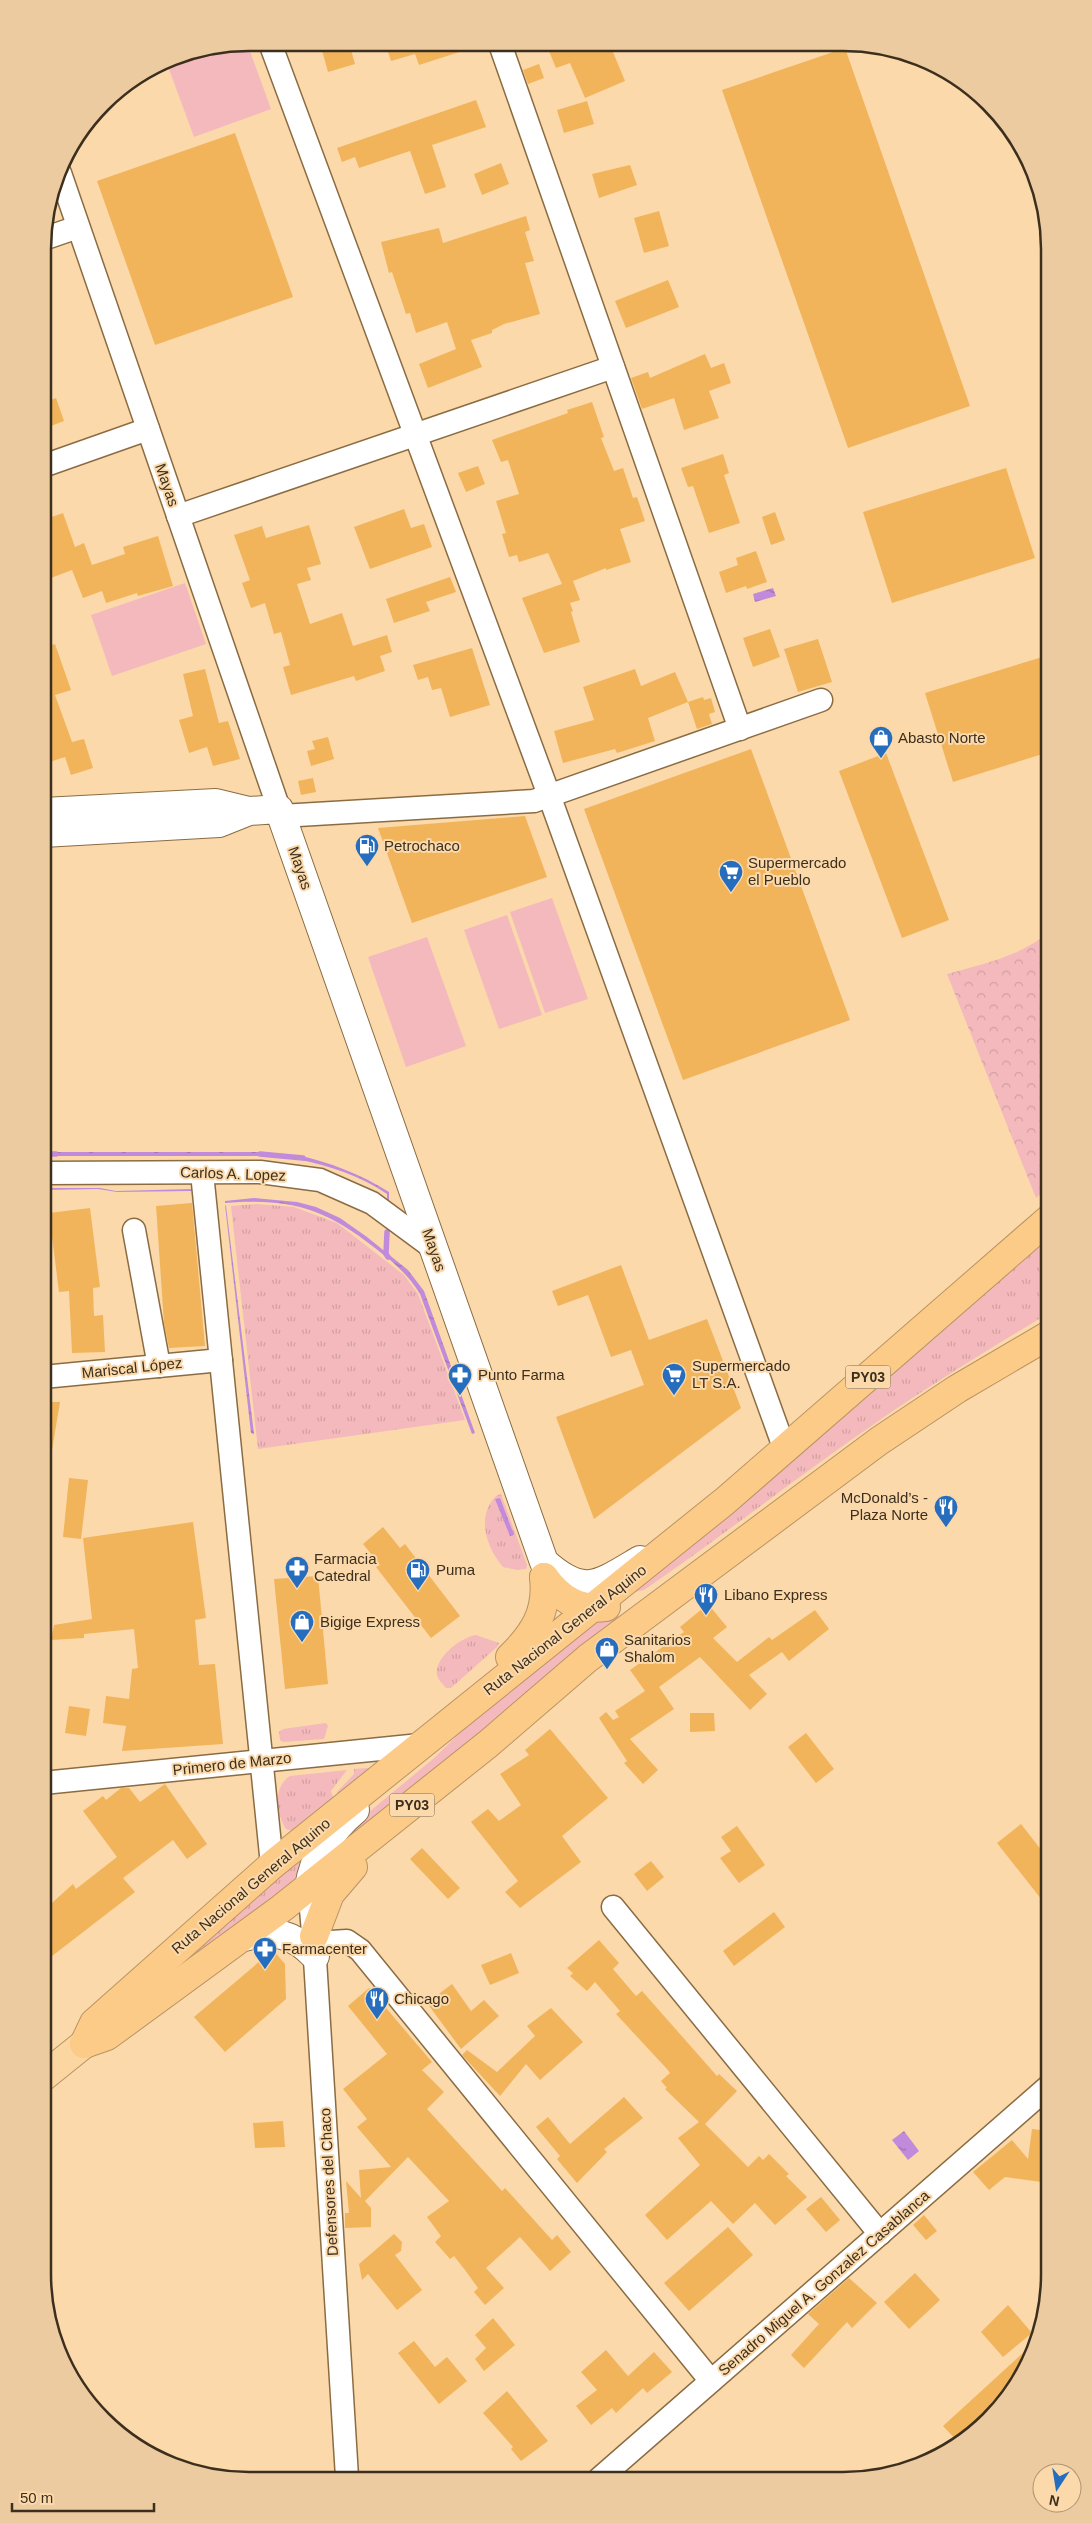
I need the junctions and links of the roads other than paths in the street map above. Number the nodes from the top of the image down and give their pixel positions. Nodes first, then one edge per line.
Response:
1 (273, 51) edge
2 (502, 51) edge
3 (63, 182) edge
4 (78, 227) junction
5 (52, 237) edge
6 (613, 367) junction
7 (148, 429) junction
8 (416, 435) junction
9 (51, 463) edge
10 (178, 516) junction
11 (821, 700) dead end
12 (740, 729) junction
13 (549, 795) junction
14 (248, 811) junction
15 (51, 812) edge
16 (280, 812) junction
17 (51, 833) edge
18 (51, 1173) edge
19 (202, 1173) junction
20 (1041, 1226) edge
21 (134, 1230) dead end
22 (433, 1248) junction
23 (1041, 1340) edge
24 (221, 1360) junction
25 (159, 1366) junction
26 (51, 1376) edge
27 (786, 1450) junction
28 (656, 1557) junction
29 (544, 1570) junction
30 (700, 1575) junction
31 (592, 1609) junction
32 (479, 1698) junction
33 (488, 1744) junction
34 (420, 1745) junction
35 (262, 1761) junction
36 (51, 1782) edge
37 (272, 1865) junction
38 (309, 1888) junction
39 (613, 1907) dead end
40 (244, 1937) junction
41 (314, 1945) junction
42 (84, 2044) junction
43 (51, 2070) edge
44 (1041, 2093) edge
45 (880, 2234) junction
46 (711, 2381) junction
47 (347, 2472) edge
48 (607, 2472) edge

1 - 8 street
2 - 6 street
3 - 4 street, Mayas
4 - 5 street
4 - 7 street, Mayas
6 - 8 street
6 - 12 street
7 - 9 street
7 - 10 street, Mayas
8 - 10 street
8 - 13 street
10 - 16 street, Mayas
11 - 12 street
12 - 13 street
13 - 16 street
13 - 27 street
14 - 15 street
14 - 16 street
14 - 17 street
16 - 22 street, Mayas
18 - 19 street, Carlos A. Lopez
19 - 22 street, Carlos A. Lopez
19 - 24 street
20 - 27 highway, Ruta Nacional General Aquino / PY03
21 - 25 street
22 - 29 street, Mayas
23 - 30 highway, Ruta Nacional General Aquino / PY03
24 - 25 street, Mariscal López
24 - 35 street
25 - 26 street, Mariscal López
27 - 28 highway, Ruta Nacional General Aquino / PY03
28 - 29 street
28 - 31 highway, Ruta Nacional General Aquino / PY03
29 - 31 highway
29 - 32 highway
30 - 31 highway
30 - 33 highway, Ruta Nacional General Aquino / PY03
31 - 32 highway, Ruta Nacional General Aquino / PY03
32 - 34 highway, Ruta Nacional General Aquino / PY03
32 - 38 street
33 - 38 highway, Ruta Nacional General Aquino / PY03
33 - 41 highway
34 - 35 street, Primero de Marzo
34 - 37 highway, Ruta Nacional General Aquino / PY03
35 - 36 street, Primero de Marzo
35 - 37 street
37 - 42 highway, Ruta Nacional General Aquino / PY03
38 - 40 highway, Ruta Nacional General Aquino / PY03
38 - 41 street, Defensores del Chaco
39 - 45 street
40 - 41 street
40 - 42 highway, Ruta Nacional General Aquino / PY03
41 - 46 street
41 - 47 street, Defensores del Chaco
42 - 43 highway, Ruta Nacional General Aquino / PY03
44 - 45 street, Senadro Miguel A. Gonzalez Casablanca
45 - 46 street, Senadro Miguel A. Gonzalez Casablanca
46 - 48 street, Senadro Miguel A. Gonzalez Casablanca

